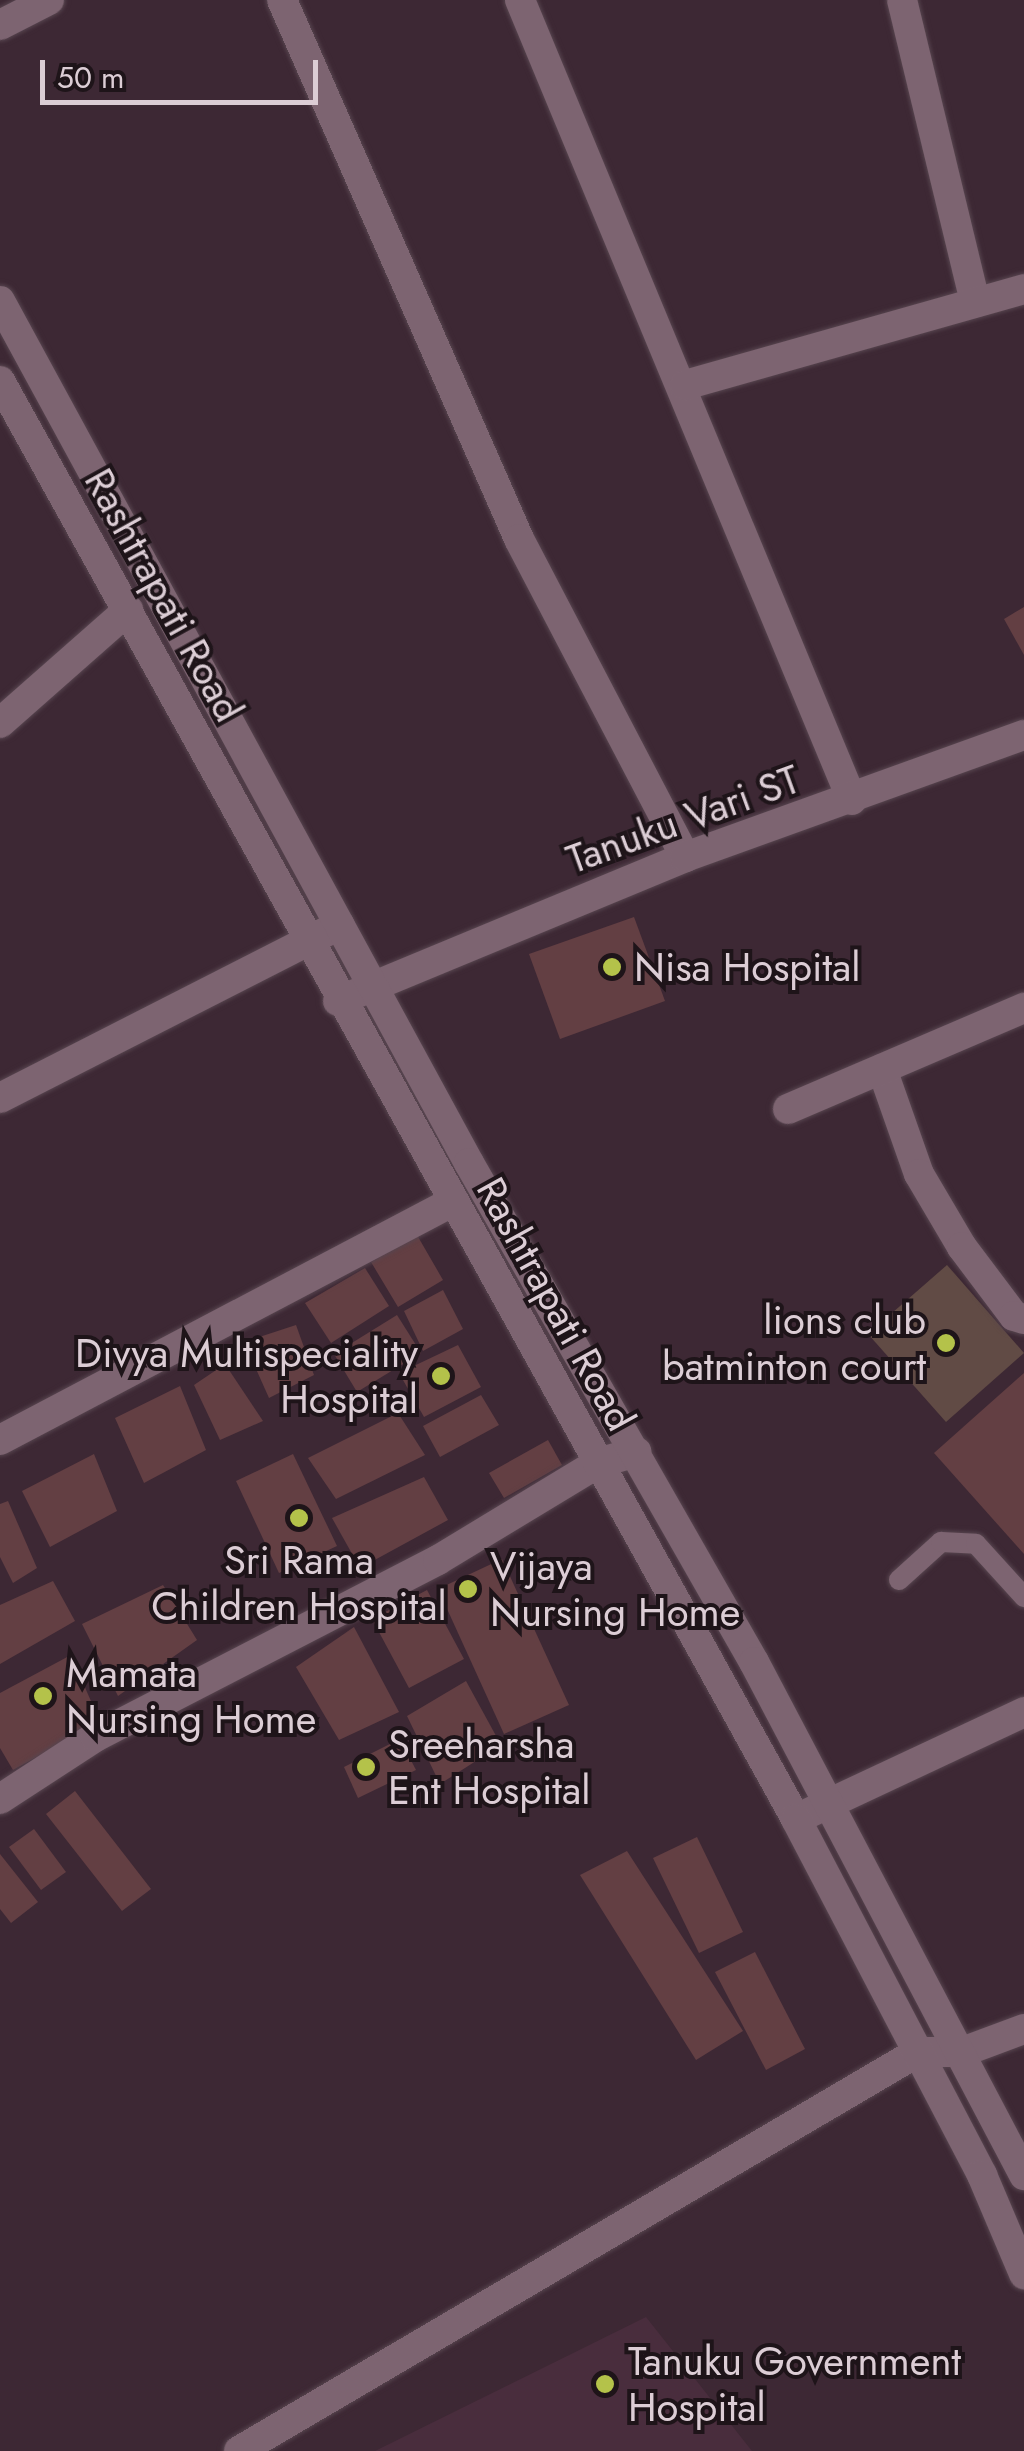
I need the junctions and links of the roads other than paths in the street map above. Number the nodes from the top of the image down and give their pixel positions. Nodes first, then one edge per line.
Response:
1 (48, 0) edge
2 (282, 0) edge
3 (520, 0) edge
4 (902, 0) edge
5 (0, 25) edge
6 (1024, 289) edge
7 (0, 300) edge
8 (975, 302) junction
9 (0, 381) edge
10 (685, 385) junction
11 (128, 610) junction
12 (0, 723) edge
13 (1024, 735) edge
14 (852, 800) junction
15 (685, 857) junction
16 (340, 925) junction
17 (306, 943) junction
18 (373, 985) junction
19 (338, 1001) junction
20 (1024, 1008) edge
21 (882, 1068) junction
22 (0, 1098) edge
23 (788, 1109) dead end
24 (454, 1201) junction
25 (1024, 1320) edge
26 (0, 1440) edge
27 (636, 1452) junction
28 (598, 1463) junction
29 (899, 1580) dead end
30 (1024, 1597) edge
31 (1024, 1712) edge
32 (0, 1799) edge
33 (831, 1803) junction
34 (796, 1819) junction
35 (1024, 2028) edge
36 (918, 2052) junction
37 (962, 2052) junction
38 (1024, 2175) edge
39 (1024, 2274) edge
40 (239, 2451) edge

1 - 5 street
2 - 15 street
3 - 10 street
4 - 8 street
6 - 8 street
7 - 16 street, Rashtrapati Road
8 - 10 street
9 - 11 street, Rashtrapati Road
10 - 14 street
11 - 12 street
11 - 17 street, Rashtrapati Road
13 - 14 street, Tanuku Vari ST
14 - 15 street, Tanuku Vari ST
15 - 18 street, Tanuku Vari ST
16 - 17 street
16 - 18 street, Rashtrapati Road
17 - 19 street, Rashtrapati Road
17 - 22 street
18 - 19 street, Tanuku Vari ST
18 - 27 street, Rashtrapati Road
19 - 24 street, Rashtrapati Road
20 - 21 street
21 - 23 street
21 - 25 street
24 - 26 street
24 - 28 street, Rashtrapati Road
27 - 28 street
27 - 33 street, Rashtrapati Road
28 - 32 street
28 - 34 street, Rashtrapati Road
29 - 30 lane
31 - 33 street
33 - 34 street
33 - 37 street, Rashtrapati Road
34 - 36 street, Rashtrapati Road
35 - 37 street
36 - 37 street
36 - 39 street, Rashtrapati Road
36 - 40 street
37 - 38 street, Rashtrapati Road

